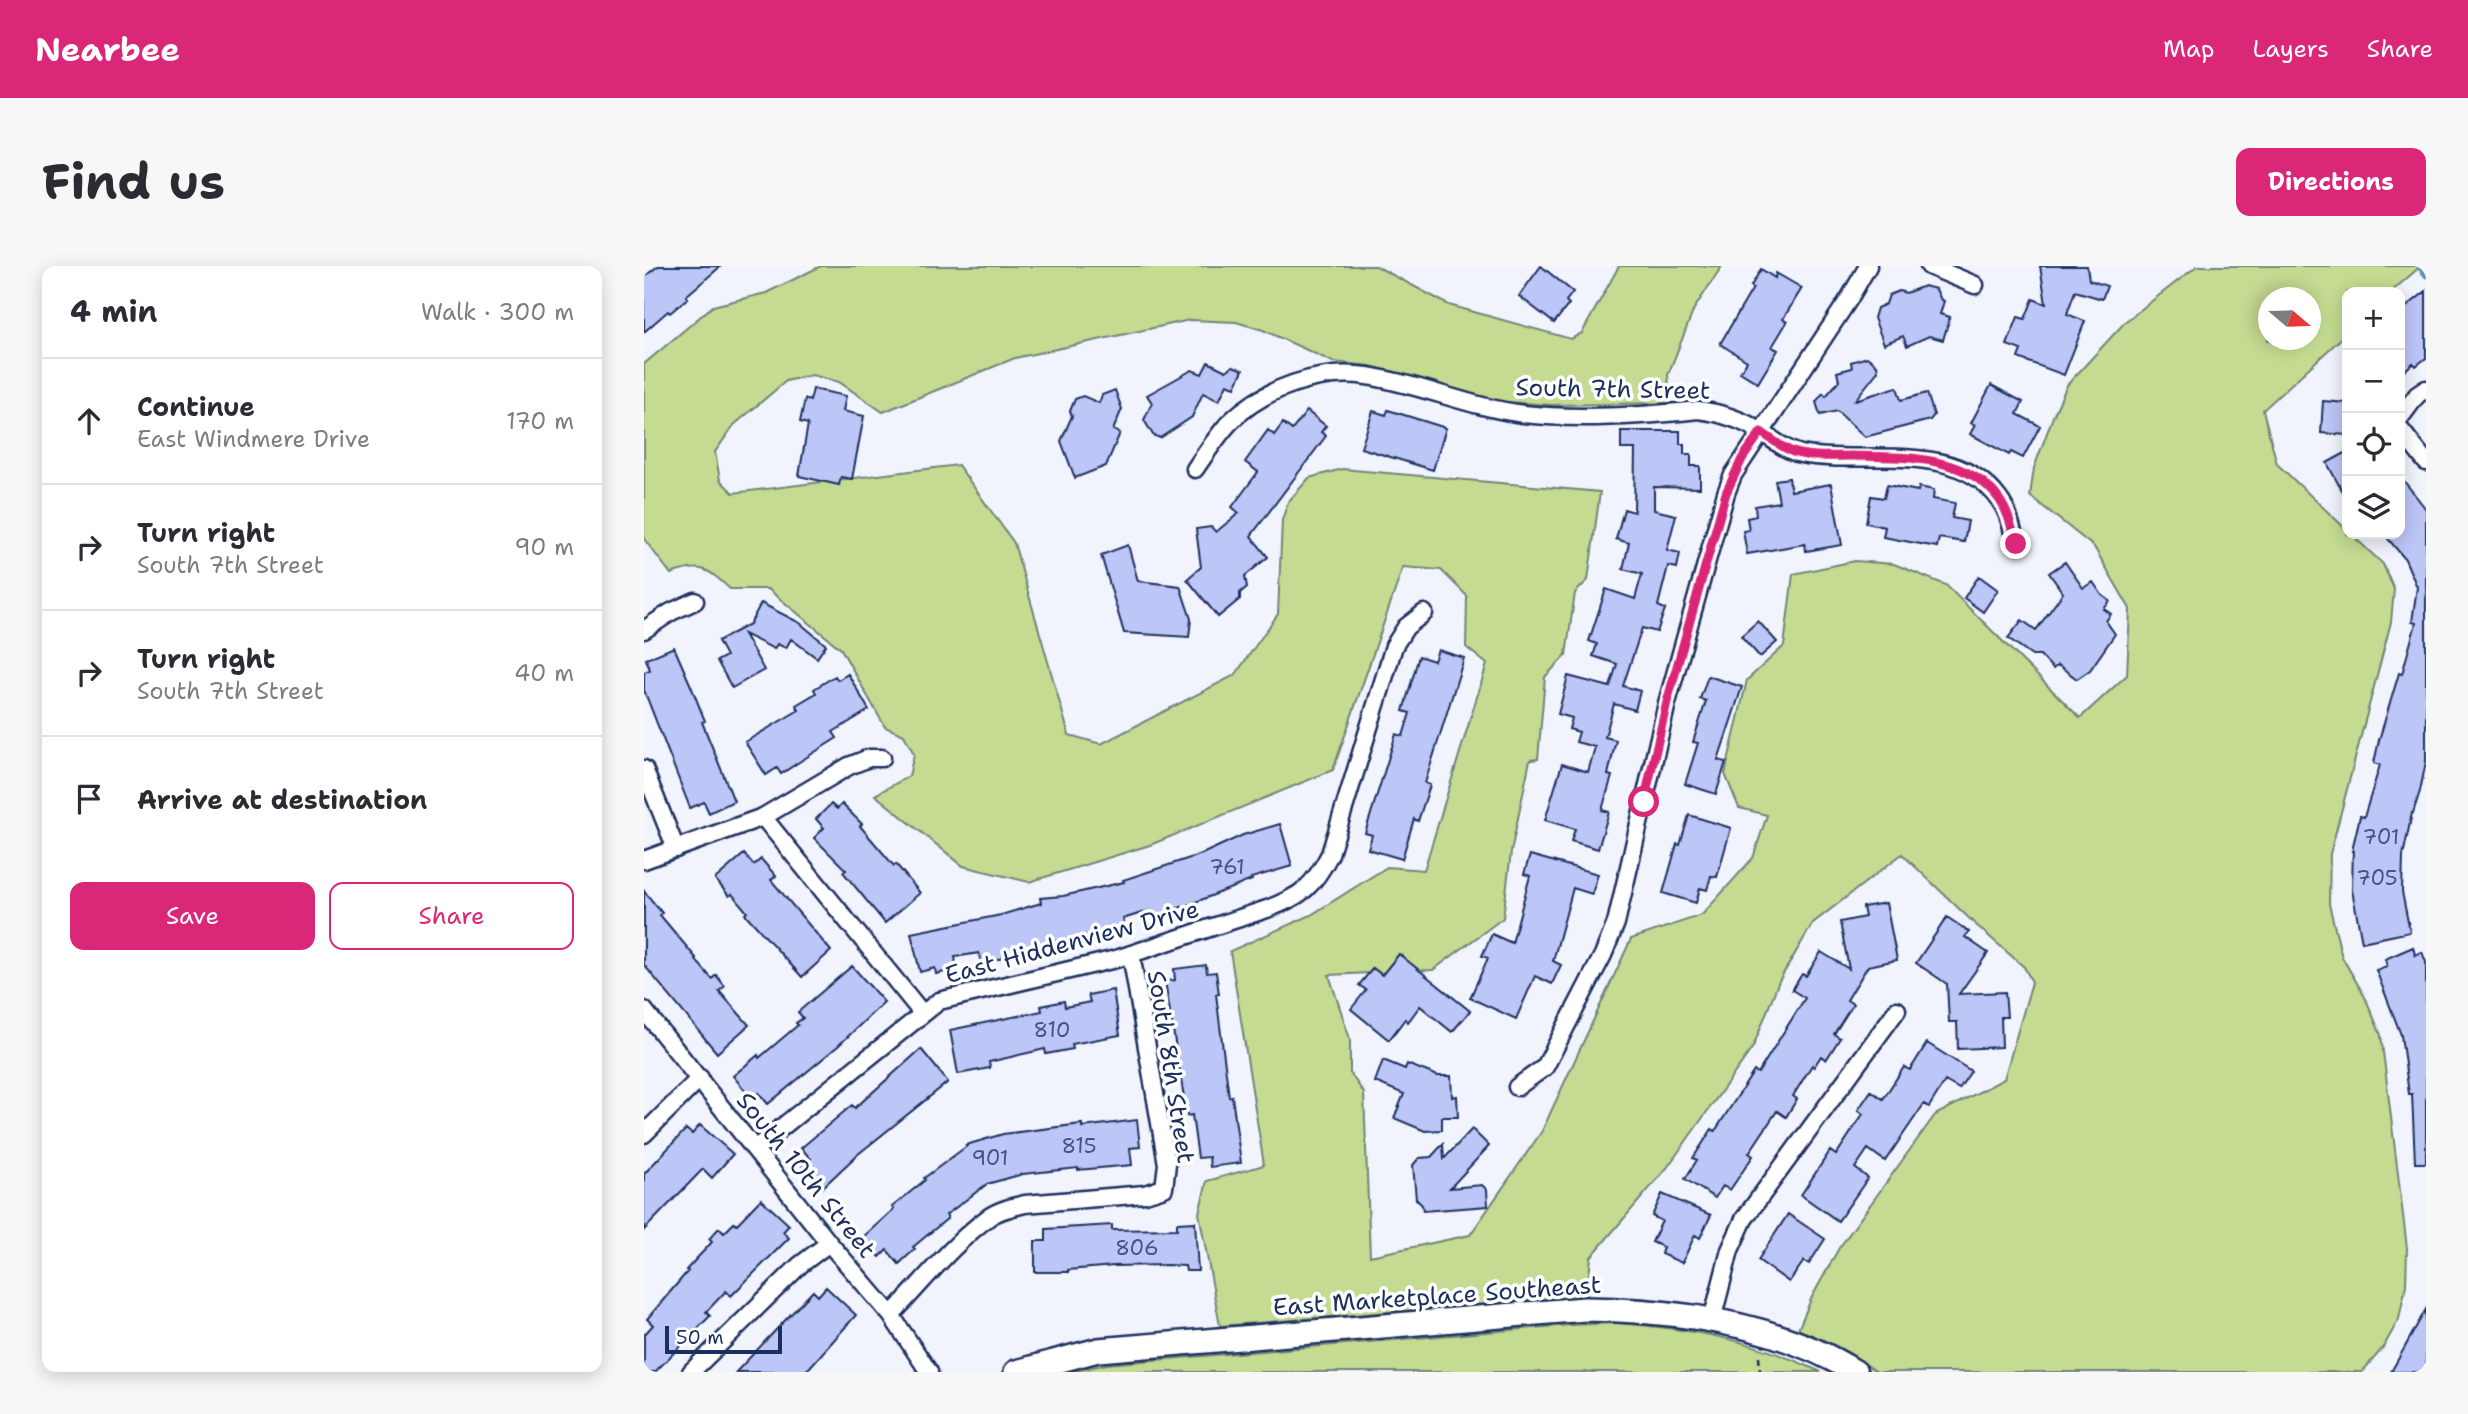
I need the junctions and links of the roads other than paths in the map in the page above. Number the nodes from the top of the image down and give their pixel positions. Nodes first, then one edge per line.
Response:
1 (1868, 266) edge
2 (1929, 266) edge
3 (1975, 285) dead end
4 (2426, 389) edge
5 (2404, 413) edge
6 (1761, 432) junction
7 (2405, 435) edge
8 (2426, 462) edge
9 (1195, 469) dead end
10 (2016, 544) dead end
11 (695, 601) dead end
12 (1424, 613) dead end
13 (644, 630) edge
14 (882, 758) dead end
15 (644, 769) edge
16 (762, 817) junction
17 (676, 849) junction
18 (644, 860) edge
19 (1130, 954) junction
20 (644, 1010) edge
21 (1897, 1010) dead end
22 (922, 1013) junction
23 (700, 1078) junction
24 (1517, 1087) dead end
25 (644, 1134) edge
26 (756, 1148) junction
27 (829, 1243) junction
28 (891, 1315) junction
29 (1712, 1320) junction
30 (691, 1372) edge
31 (929, 1372) edge
32 (1016, 1372) edge
33 (1855, 1372) edge

1 - 6 street
2 - 3 street
4 - 5 street
6 - 9 street, South 7th Street
6 - 10 street, South 7th Street
6 - 24 street
7 - 8 street
11 - 13 street
12 - 19 street, East Hiddenview Drive
14 - 16 street
15 - 17 street
16 - 17 street
16 - 22 street
17 - 18 street
19 - 22 street, East Hiddenview Drive
19 - 28 street, South 8th Street
20 - 23 street, South 10th Street
21 - 29 street
22 - 26 street, East Hiddenview Drive
23 - 25 street
23 - 26 street, South 10th Street
26 - 27 street, South 10th Street
27 - 28 street, South 10th Street
27 - 30 street
28 - 31 street, South 10th Street
29 - 32 street, East Marketplace Southeast
29 - 33 street, East Marketplace Southeast

